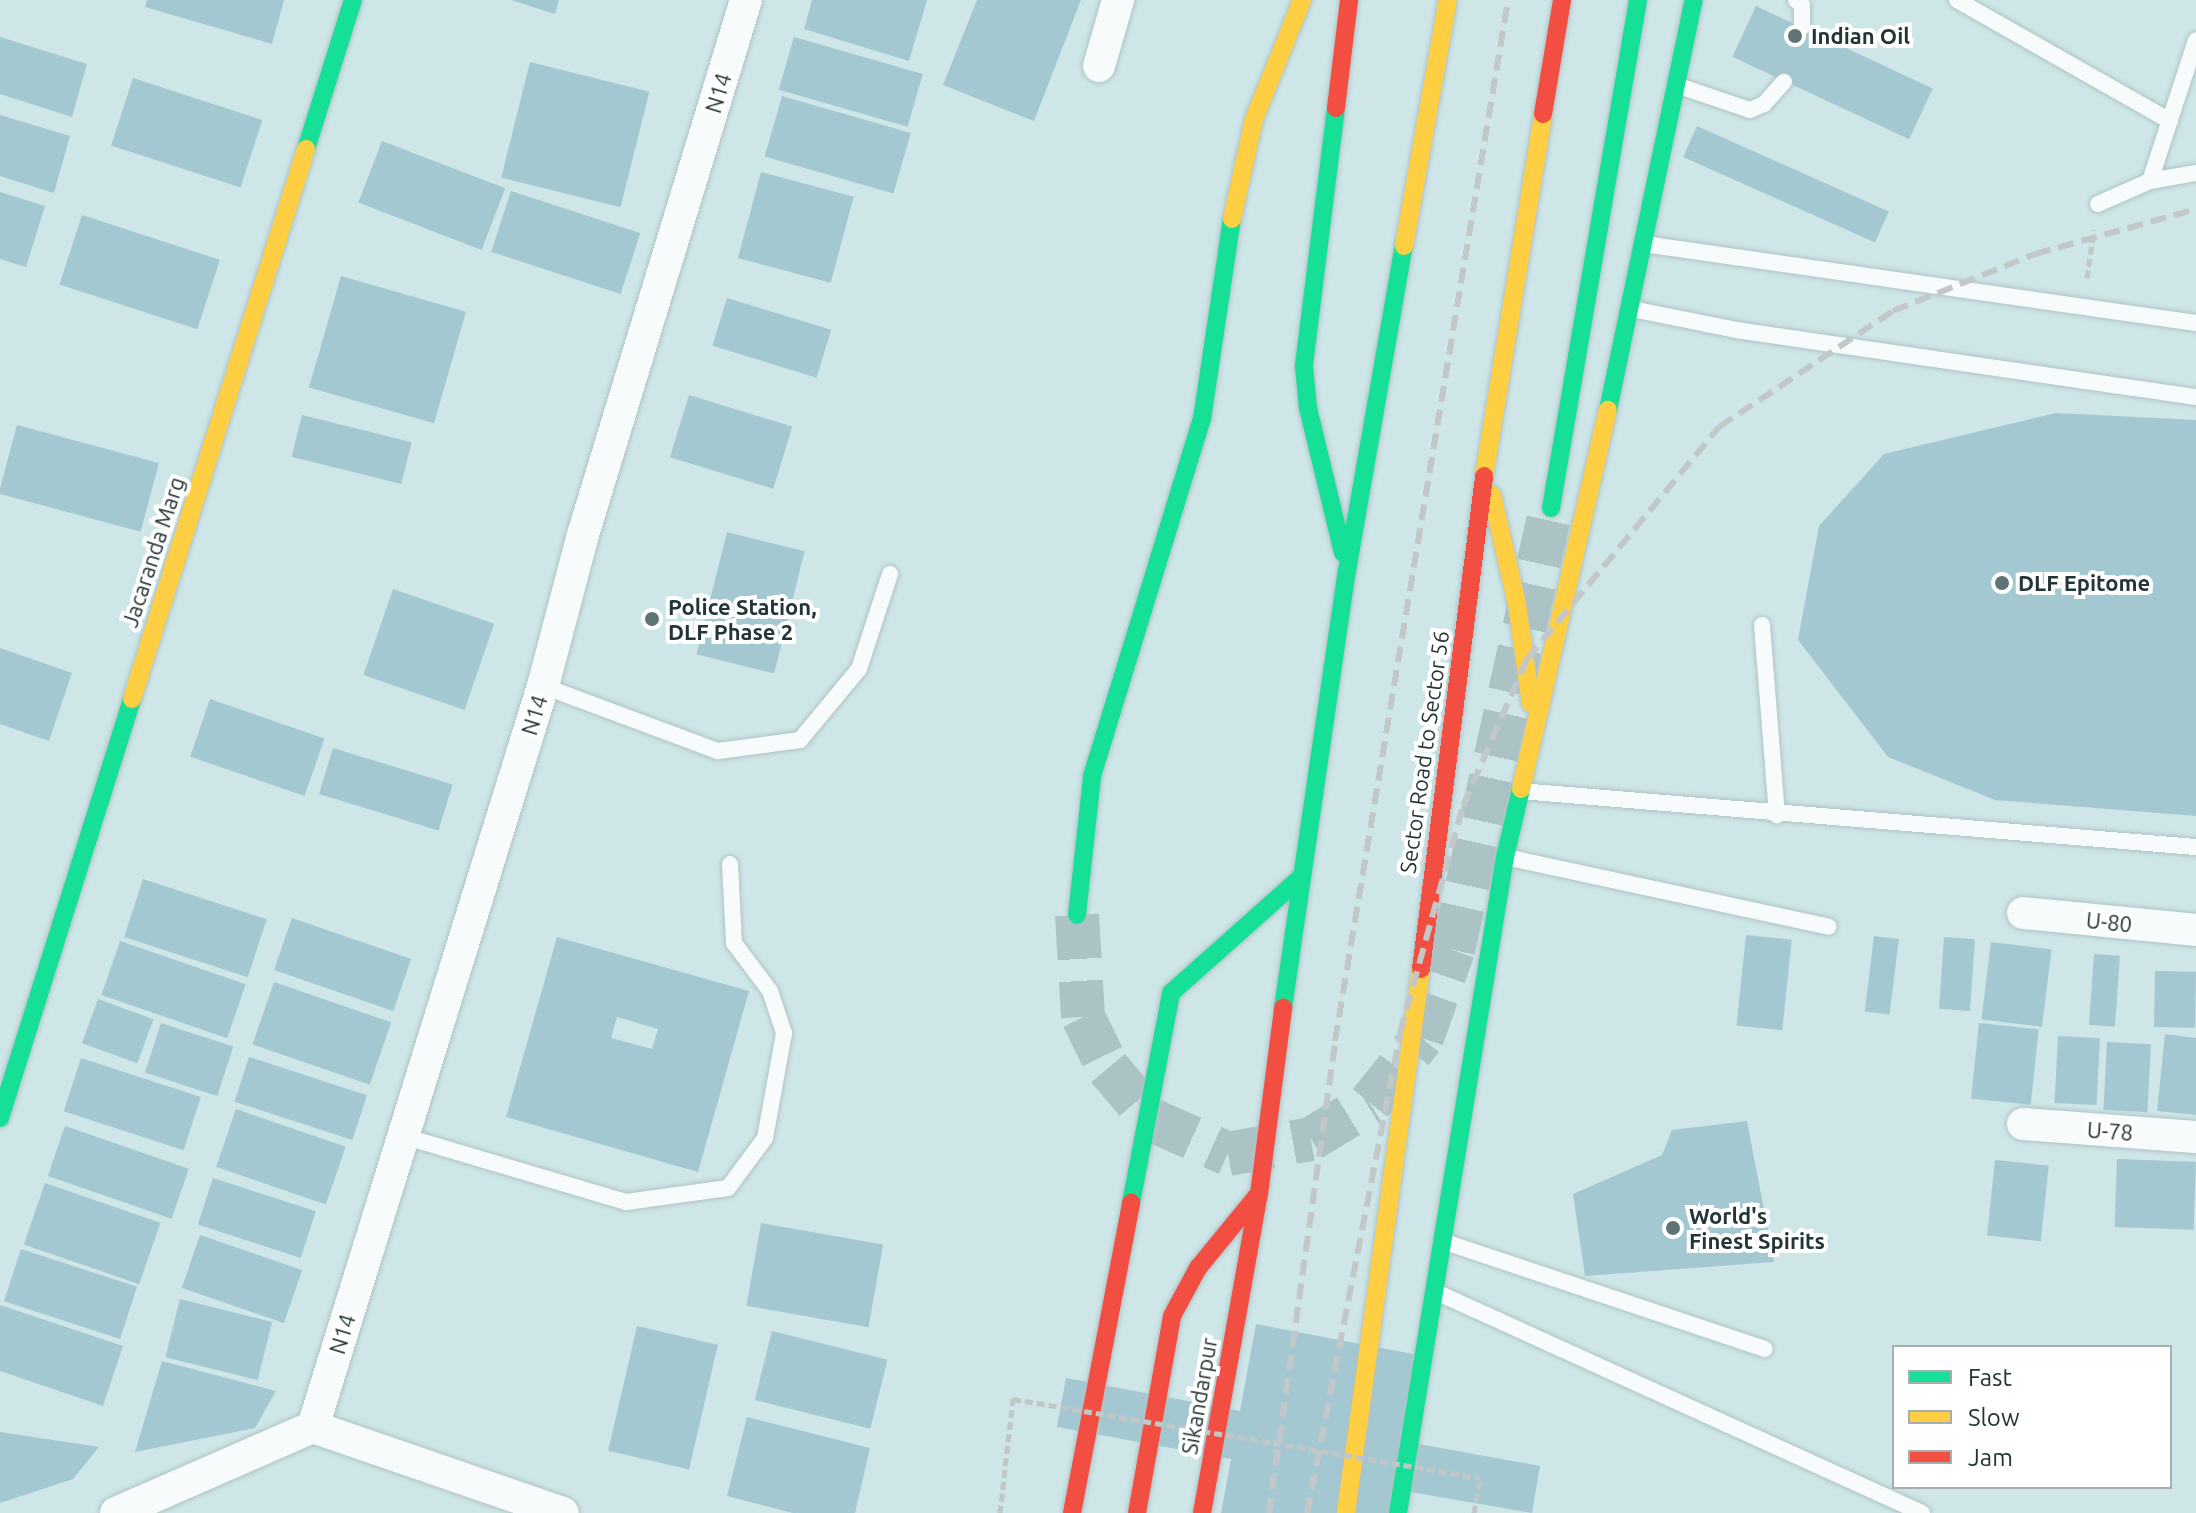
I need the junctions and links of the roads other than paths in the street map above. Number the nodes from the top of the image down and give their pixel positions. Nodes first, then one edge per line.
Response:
1 (353, 0) edge
2 (746, 0) edge
3 (1118, 0) edge
4 (1302, 0) edge
5 (1349, 0) edge
6 (1448, 0) edge
7 (1562, 0) edge
8 (1638, 0) edge
9 (1694, 0) edge
10 (1796, 0) edge
11 (1957, 0) edge
12 (1802, 27) dead end
13 (2196, 40) edge
14 (1099, 66) dead end
15 (1784, 82) dead end
16 (1673, 84) junction
17 (2170, 121) junction
18 (2196, 173) edge
19 (2150, 181) junction
20 (2098, 204) road end
21 (1642, 243) junction
22 (1631, 309) junction
23 (2196, 323) edge
24 (2196, 397) edge
25 (1485, 470) junction
26 (1551, 508) tunnel mouth
27 (1347, 571) junction
28 (890, 574) dead end
29 (1762, 625) dead end
30 (543, 686) junction
31 (1533, 737) junction
32 (1520, 791) junction
33 (1777, 815) junction
34 (2196, 847) edge
35 (1505, 857) junction
36 (730, 864) dead end
37 (1299, 879) junction
38 (2023, 913) dead end
39 (1077, 915) tunnel mouth
40 (1829, 927) dead end
41 (2196, 930) edge
42 (0, 1118) edge
43 (2023, 1124) dead end
44 (403, 1136) junction
45 (2196, 1137) edge
46 (1259, 1194) junction
47 (1443, 1242) junction
48 (1436, 1292) junction
49 (1765, 1349) dead end
50 (313, 1427) junction
51 (116, 1513) edge
52 (563, 1513) edge
53 (1072, 1513) edge
54 (1137, 1513) edge
55 (1202, 1513) edge
56 (1346, 1513) edge
57 (1398, 1513) edge
58 (1922, 1513) edge

1 - 42 street, Jacaranda Marg
2 - 30 street, N14
3 - 14 street
4 - 39 street
5 - 27 street
6 - 27 street
7 - 25 street, Sector Road to Sector 56
8 - 26 street
9 - 16 street
10 - 12 lane
11 - 17 lane
13 - 17 lane
15 - 16 lane
16 - 21 street
17 - 19 lane
18 - 19 lane
19 - 20 lane
21 - 22 street
21 - 23 lane
22 - 24 lane
22 - 31 street
25 - 31 street
25 - 56 street, Sector Road to Sector 56
27 - 37 street
28 - 30 lane
29 - 33 lane
30 - 44 street, N14
31 - 32 street
32 - 33 lane
32 - 35 street
33 - 34 lane
35 - 40 lane
35 - 47 street
36 - 44 lane
37 - 46 street, Sikandarpur
37 - 53 street
38 - 41 street, U-80
43 - 45 street, U-78
44 - 50 street, N14
46 - 54 street
46 - 55 street, Sikandarpur
47 - 48 street
47 - 49 lane
48 - 57 street
48 - 58 lane
50 - 51 street
50 - 52 street

